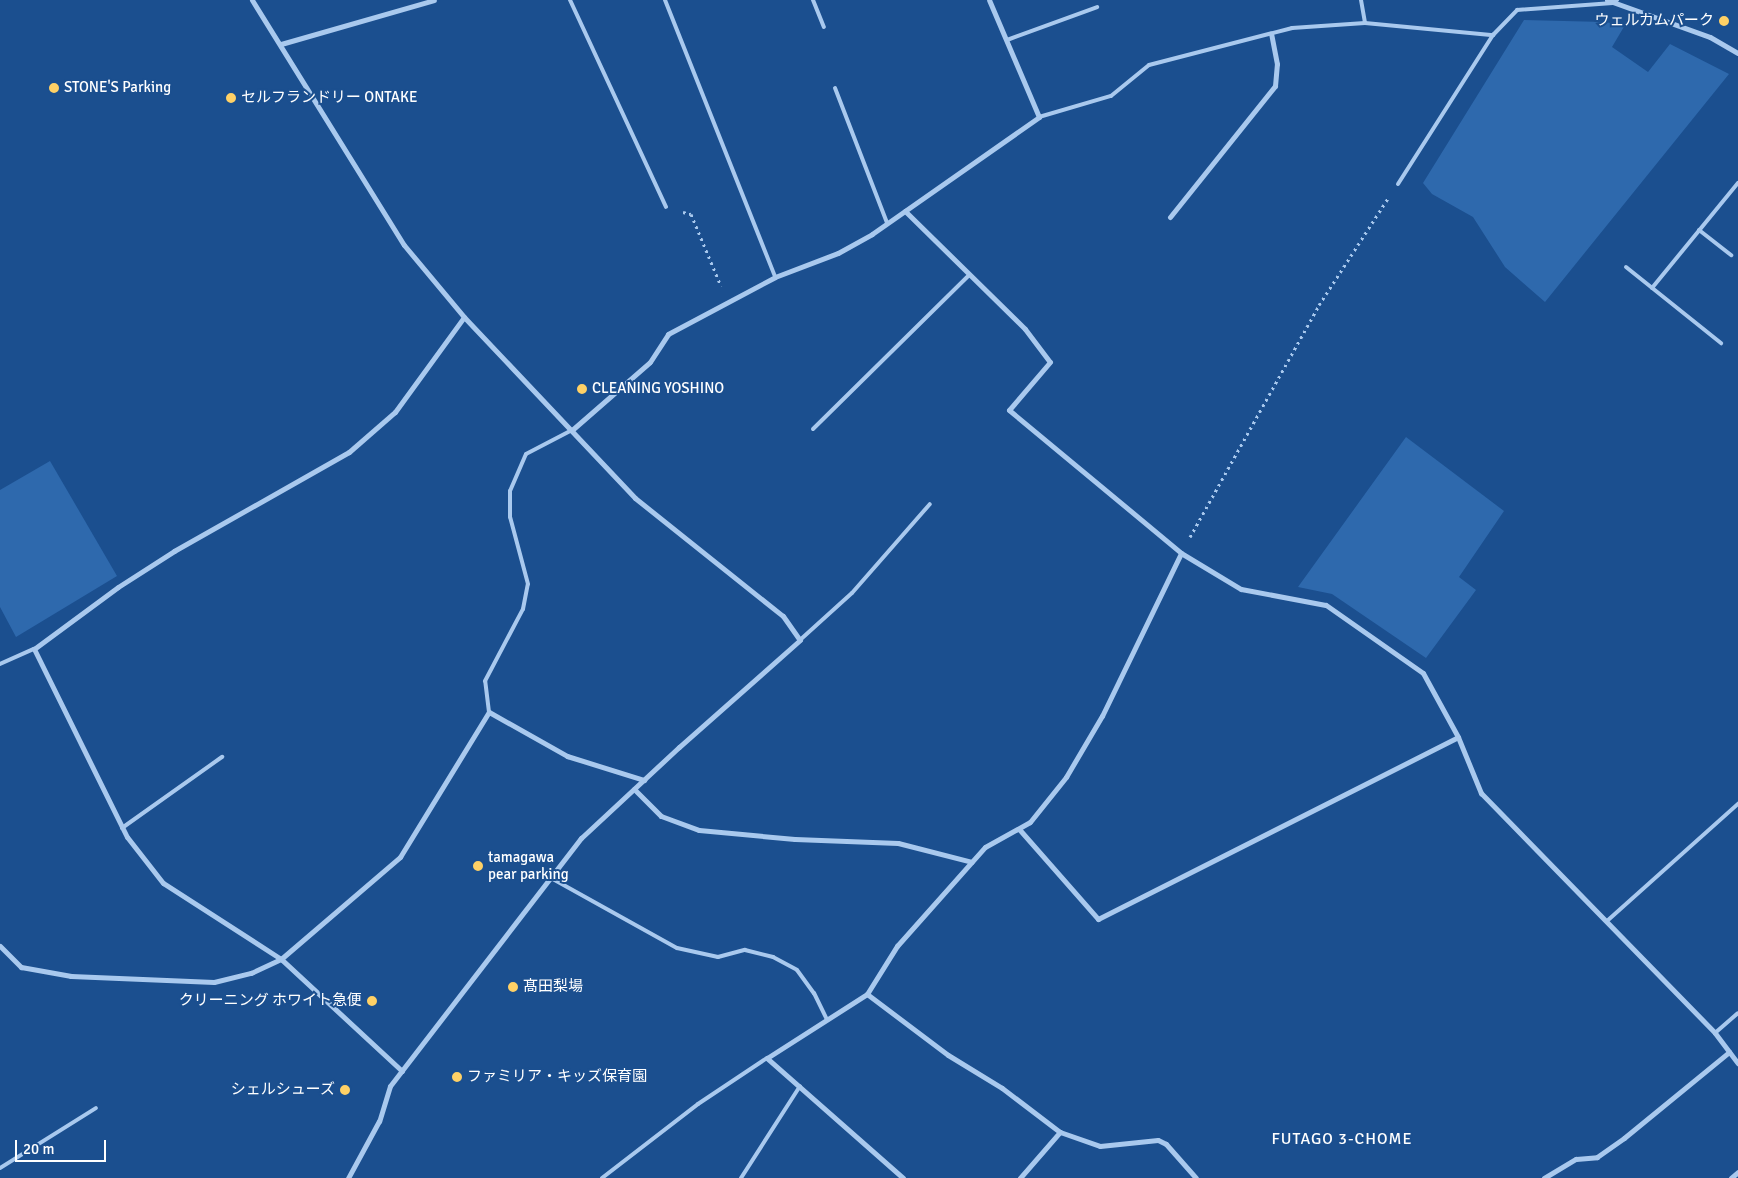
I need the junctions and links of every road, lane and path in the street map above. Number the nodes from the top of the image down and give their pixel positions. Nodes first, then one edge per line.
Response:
1 (252, 0) edge
2 (434, 0) edge
3 (570, 0) edge
4 (665, 0) edge
5 (813, 0) edge
6 (990, 0) edge
7 (1361, 0) edge
8 (1607, 0) edge
9 (1615, 2) edge
10 (1097, 7) dead end
11 (1365, 24) junction
12 (824, 27) dead end
13 (1271, 34) junction
14 (1493, 35) junction
15 (1007, 40) junction
16 (281, 44) junction
17 (1738, 53) edge
18 (835, 88) dead end
19 (1039, 117) junction
20 (1738, 183) edge
21 (1398, 184) joint
22 (666, 207) joint
23 (905, 211) junction
24 (1170, 217) dead end
25 (887, 223) junction
26 (1700, 230) junction
27 (1731, 255) dead end
28 (1626, 267) dead end
29 (969, 275) junction
30 (774, 277) junction
31 (1652, 288) junction
32 (728, 303) junction
33 (464, 317) junction
34 (1721, 343) dead end
35 (813, 429) dead end
36 (572, 430) junction
37 (930, 504) dead end
38 (1181, 553) junction
39 (800, 640) junction
40 (34, 649) junction
41 (0, 664) edge
42 (489, 712) junction
43 (1458, 737) junction
44 (222, 757) dead end
45 (644, 780) junction
46 (634, 789) junction
47 (1738, 804) edge
48 (122, 828) junction
49 (1019, 828) junction
50 (972, 862) junction
51 (550, 878) junction
52 (1607, 921) junction
53 (0, 946) edge
54 (281, 959) junction
55 (867, 994) junction
56 (1738, 1013) edge
57 (827, 1020) junction
58 (1715, 1033) junction
59 (1729, 1052) junction
60 (767, 1058) junction
61 (1738, 1063) edge
62 (402, 1071) junction
63 (800, 1086) junction
64 (96, 1108) dead end
65 (1060, 1132) junction
66 (0, 1168) edge
67 (1738, 1172) edge
68 (348, 1178) edge
69 (602, 1178) edge
70 (741, 1178) edge
71 (903, 1178) edge
72 (1020, 1178) edge
73 (1196, 1178) edge
74 (1544, 1178) edge
75 (1730, 1178) edge

1 - 16 street
2 - 16 street
3 - 22 lane
4 - 30 lane
5 - 12 lane
6 - 15 street
7 - 11 lane
8 - 9 street
9 - 14 lane
9 - 17 street
10 - 15 lane
11 - 13 lane
11 - 14 lane
13 - 19 lane
13 - 24 street
14 - 21 lane
15 - 19 street
16 - 33 street
18 - 25 lane
19 - 23 street
20 - 26 lane
21 - 38 path
22 - 32 path
23 - 25 street
23 - 29 street
25 - 30 street
26 - 27 lane
26 - 31 lane
28 - 31 lane
29 - 35 lane
29 - 38 street
30 - 32 street
31 - 34 lane
32 - 36 street
33 - 36 street
33 - 40 street
36 - 39 street
36 - 42 lane
37 - 39 lane
38 - 43 street
38 - 49 street
39 - 45 street
40 - 41 lane
40 - 48 street
42 - 45 street
42 - 54 street
43 - 49 street
43 - 52 street
44 - 48 lane
45 - 46 street
46 - 50 street
46 - 51 street
47 - 52 lane
48 - 54 street
49 - 50 street
50 - 55 street
51 - 57 lane
51 - 62 street
52 - 58 street
53 - 54 street
54 - 62 street
55 - 57 street
55 - 65 street
56 - 58 lane
57 - 60 street
58 - 59 street
59 - 61 street
59 - 74 street
60 - 63 street
60 - 69 lane
62 - 68 street
63 - 70 lane
63 - 71 street
64 - 66 lane
65 - 72 street
65 - 73 street
67 - 75 street

